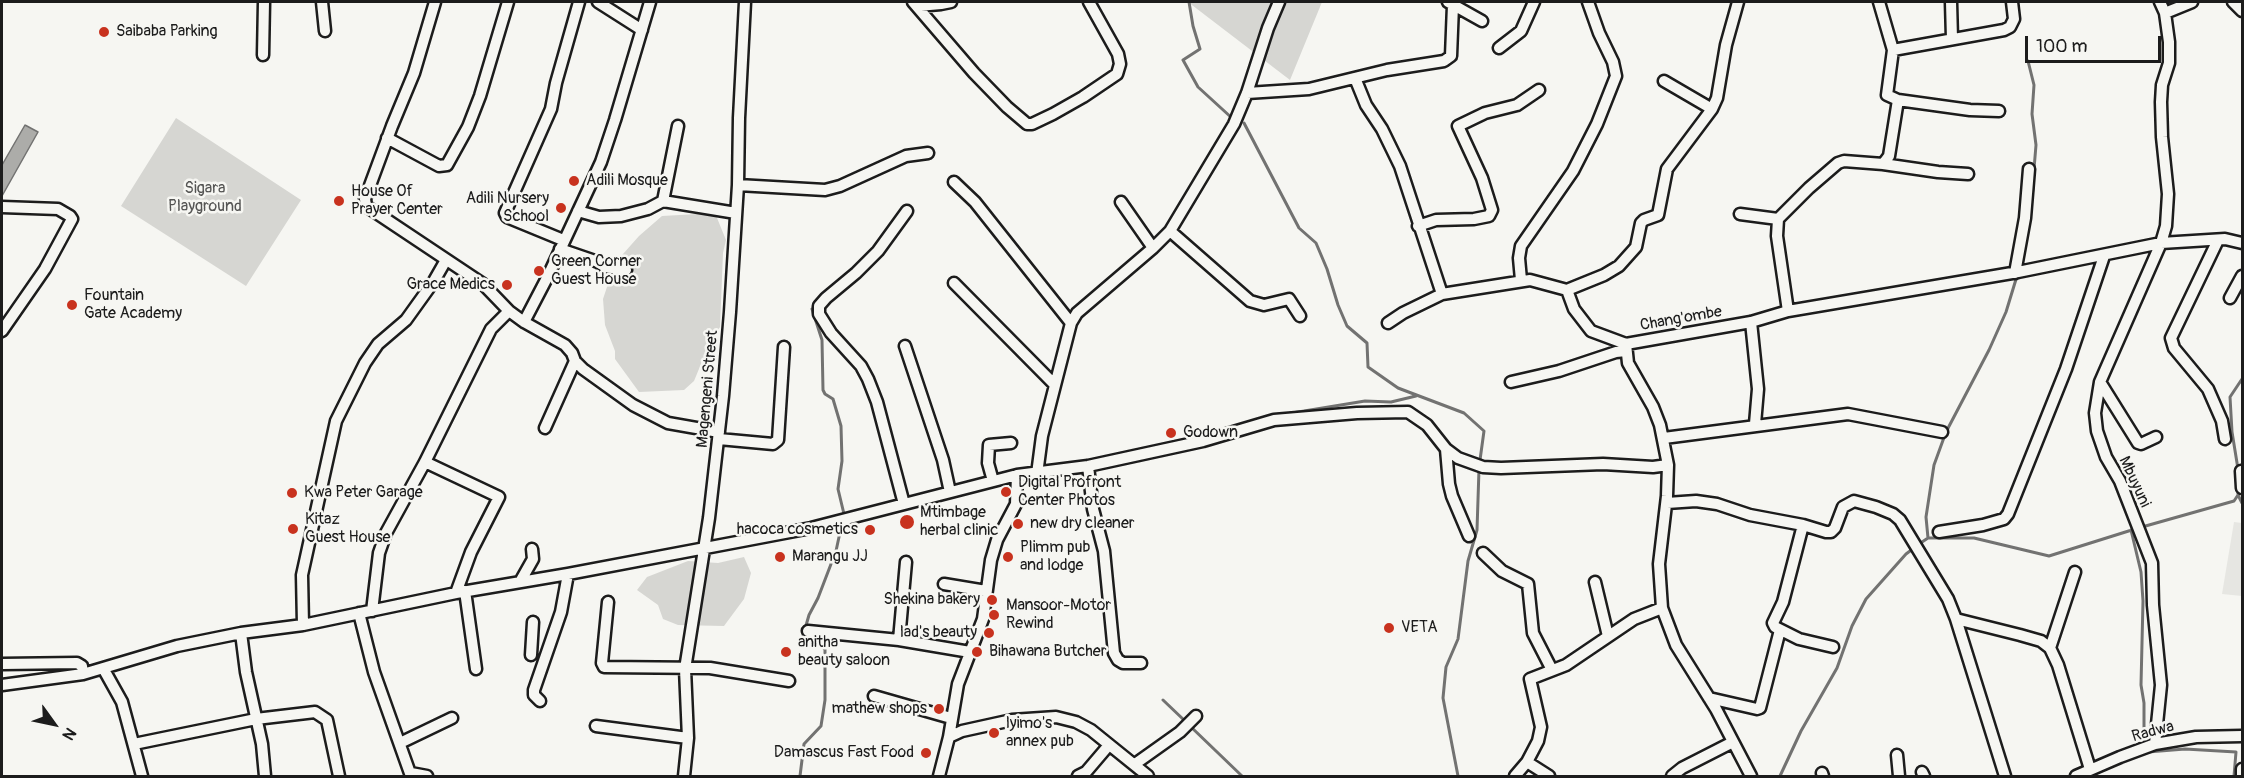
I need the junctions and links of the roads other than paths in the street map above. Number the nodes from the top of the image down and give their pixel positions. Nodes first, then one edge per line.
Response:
1 (264, 2) edge
2 (322, 2) edge
3 (435, 2) edge
4 (508, 2) edge
5 (579, 2) edge
6 (598, 2) edge
7 (650, 2) edge
8 (745, 2) edge
9 (951, 2) edge
10 (1089, 2) edge
11 (1279, 2) edge
12 (1534, 2) edge
13 (1588, 2) edge
14 (1738, 2) edge
15 (1879, 2) edge
16 (1951, 2) edge
17 (2012, 2) edge
18 (2160, 2) edge
19 (2192, 2) edge
20 (2233, 2) edge
21 (1450, 3) edge
22 (915, 4) edge
23 (2242, 10) edge
24 (2165, 13) junction
25 (1482, 21) dead end
26 (642, 30) junction
27 (324, 31) dead end
28 (1952, 39) junction
29 (1500, 48) dead end
30 (1893, 50) junction
31 (263, 55) dead end
32 (1355, 78) junction
33 (1664, 81) dead end
34 (1539, 90) dead end
35 (1247, 93) junction
36 (1898, 100) junction
37 (1712, 109) junction
38 (1999, 111) dead end
39 (678, 126) dead end
40 (387, 138) junction
41 (928, 153) dead end
42 (1883, 164) junction
43 (2029, 169) dead end
44 (1968, 174) dead end
45 (954, 182) dead end
46 (738, 184) junction
47 (663, 201) junction
48 (1121, 202) dead end
49 (2, 207) edge
50 (578, 211) junction
51 (907, 211) dead end
52 (736, 213) junction
53 (1740, 214) dead end
54 (1778, 219) junction
55 (1418, 226) junction
56 (1170, 231) junction
57 (2218, 240) junction
58 (2161, 243) junction
59 (2242, 243) edge
60 (561, 245) junction
61 (1154, 248) junction
62 (2104, 256) junction
63 (446, 260) junction
64 (626, 270) dead end
65 (2015, 273) junction
66 (2242, 276) edge
67 (1521, 280) junction
68 (954, 283) dead end
69 (1567, 290) junction
70 (1442, 294) junction
71 (2230, 298) dead end
72 (509, 311) junction
73 (1788, 311) junction
74 (1300, 316) dead end
75 (524, 322) junction
76 (1071, 322) junction
77 (1751, 322) junction
78 (1388, 323) dead end
79 (2, 332) edge
80 (904, 346) dead end
81 (784, 347) dead end
82 (1626, 348) junction
83 (575, 361) junction
84 (1511, 382) dead end
85 (2100, 382) junction
86 (1054, 384) junction
87 (1755, 424) junction
88 (545, 428) dead end
89 (1942, 432) dead end
90 (719, 435) junction
91 (2156, 437) dead end
92 (1664, 438) junction
93 (2225, 439) dead end
94 (1011, 443) dead end
95 (1446, 449) junction
96 (425, 462) junction
97 (1668, 465) junction
98 (1088, 466) junction
99 (2241, 471) edge
100 (1037, 474) junction
101 (1017, 475) junction
102 (993, 481) junction
103 (2242, 488) edge
104 (950, 492) junction
105 (1666, 503) junction
106 (904, 504) junction
107 (1803, 525) junction
108 (1939, 532) dead end
109 (1469, 536) dead end
110 (705, 547) junction
111 (532, 549) dead end
112 (1483, 553) dead end
113 (906, 562) dead end
114 (2075, 572) dead end
115 (568, 574) junction
116 (520, 582) junction
117 (1595, 582) dead end
118 (944, 584) dead end
119 (986, 591) junction
120 (461, 592) junction
121 (608, 603) dead end
122 (1662, 608) junction
123 (372, 611) junction
124 (359, 613) junction
125 (1956, 619) junction
126 (533, 622) dead end
127 (303, 625) junction
128 (1780, 630) junction
129 (808, 631) dead end
130 (241, 633) junction
131 (1608, 636) junction
132 (899, 640) junction
133 (1833, 647) dead end
134 (2050, 648) junction
135 (970, 652) junction
136 (518, 653) dead end
137 (531, 655) junction
138 (545, 656) junction
139 (1141, 663) dead end
140 (2, 664) edge
141 (103, 668) junction
142 (476, 669) dead end
143 (685, 669) junction
144 (1552, 670) junction
145 (83, 674) junction
146 (789, 681) dead end
147 (2, 686) edge
148 (874, 696) dead end
149 (1709, 698) junction
150 (540, 701) dead end
151 (1196, 716) dead end
152 (452, 718) dead end
153 (951, 718) junction
154 (256, 719) junction
155 (596, 726) dead end
156 (2242, 736) edge
157 (949, 737) junction
158 (688, 738) junction
159 (400, 742) junction
160 (1733, 742) junction
161 (134, 744) junction
162 (2155, 744) junction
163 (1108, 746) junction
164 (1897, 755) dead end
165 (1527, 762) junction
166 (1135, 764) junction
167 (2242, 769) edge
168 (2090, 770) junction
169 (411, 775) edge
170 (2078, 776) edge
171 (142, 777) edge
172 (266, 777) edge
173 (339, 777) edge
174 (427, 777) edge
175 (684, 777) edge
176 (939, 777) edge
177 (1078, 777) edge
178 (1148, 777) edge
179 (1515, 777) edge
180 (1549, 777) edge
181 (1672, 777) edge
182 (1751, 777) edge
183 (1899, 777) edge
184 (2005, 777) edge
185 (2242, 777) edge

1 - 31 street
2 - 27 street
3 - 40 street
4 - 40 street
5 - 60 street
6 - 26 street
7 - 26 street
8 - 46 street, Magengeni Street
9 - 22 street
10 - 22 street
11 - 35 street
12 - 29 street
13 - 67 street
14 - 37 street
15 - 30 street
16 - 28 street
17 - 28 street
18 - 24 street, Mbuyuni
19 - 24 street
20 - 23 street
21 - 25 street
21 - 32 street
24 - 58 street, Mbuyuni
26 - 50 street
28 - 30 street
30 - 36 street
32 - 35 street
32 - 55 street
33 - 37 street
34 - 55 street
35 - 56 street
36 - 38 street
36 - 42 street
37 - 69 street
39 - 47 street
40 - 63 street
41 - 46 street
42 - 44 street
42 - 54 street
43 - 65 street
45 - 76 street
46 - 52 street, Magengeni Street
47 - 50 street
47 - 52 street
48 - 61 street
49 - 79 street
50 - 60 street
51 - 106 street
52 - 90 street, Magengeni Street
53 - 54 street
54 - 73 street
55 - 70 street
56 - 61 street
56 - 74 street
57 - 58 street, Chang'ombe
57 - 59 street, Chang'ombe
57 - 93 street
58 - 62 street, Chang'ombe
58 - 85 street, Mbuyuni
60 - 64 street
60 - 75 street
61 - 76 street
62 - 65 street, Chang'ombe
62 - 108 street
63 - 72 street
63 - 127 street
65 - 73 street, Chang'ombe
66 - 71 street
67 - 69 street
67 - 70 street
68 - 86 street
69 - 82 street
70 - 78 street
72 - 75 street
72 - 96 street
73 - 77 street, Chang'ombe
75 - 83 street
76 - 86 street
77 - 82 street, Chang'ombe
77 - 87 street
80 - 104 street
81 - 90 street
82 - 84 street
82 - 92 street, Chang'ombe
83 - 88 street
83 - 90 street
85 - 91 street
85 - 162 street, Mbuyuni
86 - 100 street
87 - 89 street
87 - 92 street
90 - 110 street, Magengeni Street
92 - 97 street, Chang'ombe
94 - 102 street
95 - 97 street
95 - 98 street
95 - 109 street
96 - 120 street
96 - 123 street
97 - 105 street, Chang'ombe
98 - 100 street
98 - 139 street
99 - 103 street
100 - 101 street
101 - 102 street
101 - 119 street
102 - 104 street
104 - 106 street
105 - 107 street
105 - 122 street, Chang'ombe
106 - 110 street
107 - 125 street
107 - 128 street
110 - 115 street
110 - 143 street, Magengeni Street
111 - 116 street
112 - 144 street
113 - 132 street
114 - 134 street
115 - 116 street
115 - 138 street
116 - 120 street
117 - 131 street
118 - 119 street
119 - 135 street
120 - 123 street
120 - 142 street
121 - 143 street
122 - 131 street
122 - 149 street, Chang'ombe
123 - 124 street
124 - 127 street
124 - 159 street
125 - 134 street
125 - 184 street
126 - 137 street
127 - 130 street
128 - 133 street
128 - 149 street
129 - 132 street
130 - 141 street
130 - 154 street
131 - 144 street
132 - 135 street
134 - 168 street
135 - 153 street
136 - 137 street
137 - 138 street
138 - 150 street
140 - 145 street
141 - 145 street
141 - 161 street
143 - 146 street
143 - 158 street, Magengeni Street
144 - 165 street
145 - 147 street
148 - 153 street
149 - 160 street, Chang'ombe
151 - 166 street
152 - 159 street
153 - 157 street
154 - 161 street
154 - 172 street
154 - 173 street
155 - 158 street
156 - 162 street, Radwa
157 - 163 street
157 - 176 street
158 - 175 street, Magengeni Street
159 - 169 street
160 - 181 street
160 - 182 street, Chang'ombe
161 - 171 street
162 - 168 street, Radwa
163 - 166 street
163 - 177 street
164 - 183 street
165 - 179 street
165 - 180 street
166 - 178 street
167 - 185 street
168 - 170 street, Radwa
169 - 174 street

